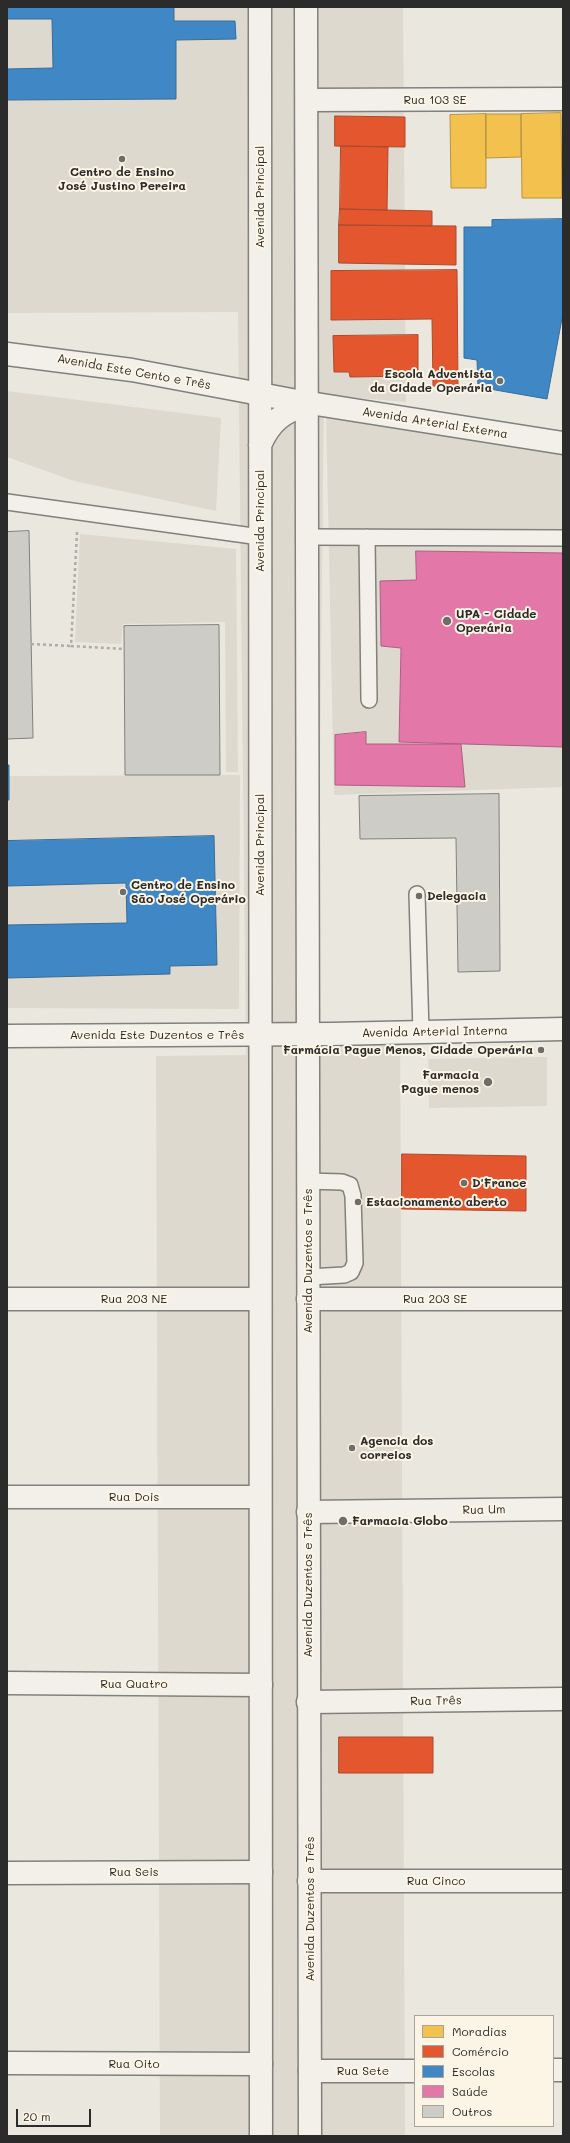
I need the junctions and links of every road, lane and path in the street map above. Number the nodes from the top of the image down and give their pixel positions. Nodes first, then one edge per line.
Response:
1 (260, 7) edge
2 (306, 7) edge
3 (563, 99) edge
4 (307, 100) junction
5 (7, 354) edge
6 (260, 395) junction
7 (308, 403) junction
8 (563, 443) edge
9 (260, 445) junction
10 (7, 502) edge
11 (80, 512) junction
12 (260, 537) junction
13 (308, 537) junction
14 (367, 537) junction
15 (563, 538) edge
16 (31, 644) dead end
17 (71, 646) junction
18 (125, 649) dead end
19 (369, 700) dead end
20 (416, 894) dead end
21 (563, 1029) edge
22 (421, 1032) junction
23 (307, 1034) junction
24 (261, 1035) junction
25 (7, 1036) edge
26 (307, 1181) junction
27 (308, 1277) junction
28 (260, 1299) junction
29 (563, 1299) edge
30 (7, 1300) edge
31 (308, 1300) junction
32 (7, 1497) edge
33 (260, 1498) junction
34 (563, 1509) edge
35 (308, 1512) junction
36 (7, 1683) edge
37 (261, 1685) junction
38 (563, 1699) edge
39 (308, 1702) junction
40 (260, 1872) junction
41 (7, 1873) edge
42 (310, 1881) junction
43 (563, 1881) edge
44 (7, 2064) edge
45 (261, 2064) junction
46 (310, 2071) junction
47 (414, 2071) edge
48 (261, 2136) edge
49 (310, 2136) edge

1 - 6 main road, Avenida Principal
2 - 4 main road
3 - 4 main road, Rua 103 SE
4 - 7 main road
5 - 6 main road, Avenida Este Cento e Três
6 - 7 main road, Avenida Este Cento e Três
6 - 9 main road, Avenida Principal
7 - 8 main road, Avenida Arterial Externa
7 - 9 main road
7 - 13 main road
9 - 12 main road, Avenida Principal
10 - 11 lane
11 - 12 lane
11 - 17 path
12 - 24 main road, Avenida Principal
13 - 14 lane
13 - 23 main road
14 - 15 lane
14 - 19 lane
16 - 17 path
17 - 18 path
20 - 22 lane
21 - 22 main road, Avenida Arterial Interna
22 - 23 main road, Avenida Arterial Interna
23 - 24 main road, Avenida Este Duzentos e Três
23 - 26 main road, Avenida Duzentos e Três
24 - 25 main road, Avenida Este Duzentos e Três
24 - 28 main road
26 - 27 main road, Avenida Duzentos e Três
26 - 27 lane
27 - 31 main road, Avenida Duzentos e Três
28 - 30 main road, Rua 203 NE
28 - 33 main road
29 - 31 main road, Rua 203 SE
31 - 35 main road, Avenida Duzentos e Três
32 - 33 main road, Rua Dois
33 - 37 main road
34 - 35 main road, Rua Um
35 - 39 main road, Avenida Duzentos e Três
36 - 37 main road, Rua Quatro
37 - 40 main road
38 - 39 main road, Rua Três
39 - 42 main road, Avenida Duzentos e Três
40 - 41 main road, Rua Seis
40 - 45 main road
42 - 43 main road, Rua Cinco
42 - 46 main road, Avenida Duzentos e Três
44 - 45 main road, Rua Oito
45 - 48 main road
46 - 47 main road, Rua Sete
46 - 49 main road, Avenida Duzentos e Três

